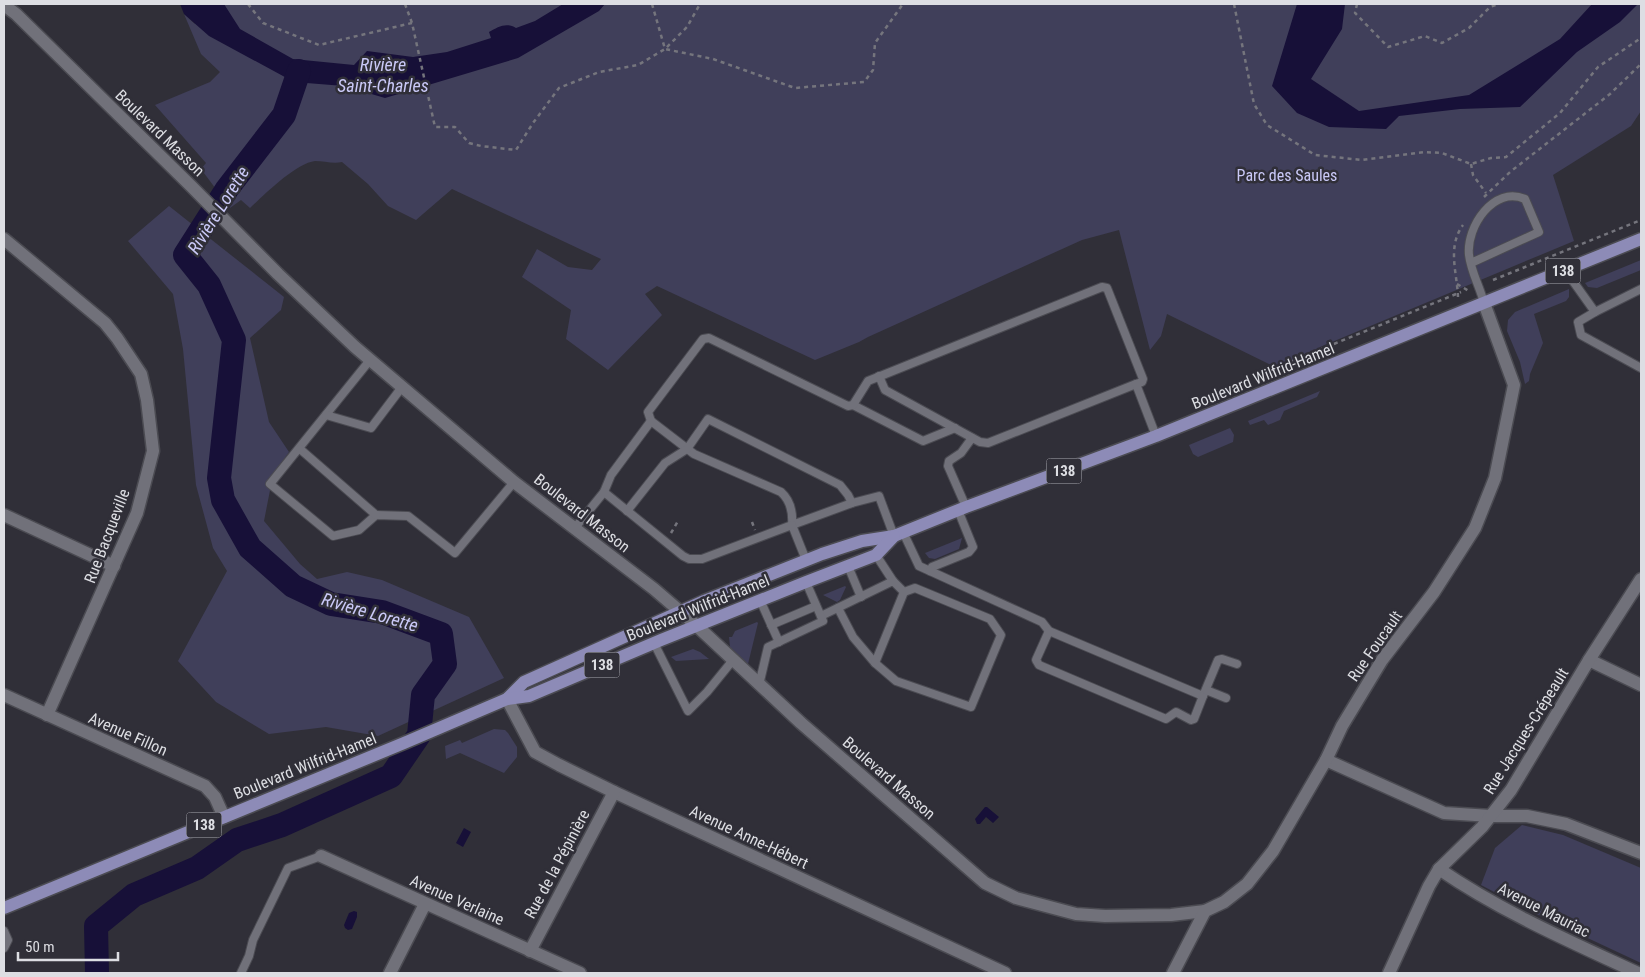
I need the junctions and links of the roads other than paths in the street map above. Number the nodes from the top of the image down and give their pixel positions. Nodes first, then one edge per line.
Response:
1 (4, 5) edge
2 (4, 239) edge
3 (1641, 239) edge
4 (1471, 263) junction
5 (1565, 270) junction
6 (1641, 289) edge
7 (1484, 303) junction
8 (1595, 312) junction
9 (370, 360) junction
10 (1641, 368) edge
11 (879, 376) junction
12 (1136, 384) junction
13 (402, 388) junction
14 (853, 405) junction
15 (326, 415) junction
16 (650, 421) junction
17 (955, 428) junction
18 (1156, 436) junction
19 (972, 438) junction
20 (686, 448) junction
21 (300, 449) junction
22 (514, 482) junction
23 (604, 492) junction
24 (852, 503) junction
25 (962, 509) junction
26 (627, 511) junction
27 (376, 514) junction
28 (4, 515) edge
29 (792, 525) junction
30 (574, 528) junction
31 (899, 534) junction
32 (876, 555) junction
33 (806, 560) junction
34 (114, 566) junction
35 (848, 566) junction
36 (930, 571) junction
37 (1641, 579) edge
38 (893, 581) junction
39 (806, 582) junction
40 (904, 592) junction
41 (861, 597) junction
42 (760, 600) junction
43 (816, 606) junction
44 (838, 608) junction
45 (681, 611) junction
46 (821, 616) junction
47 (771, 625) junction
48 (697, 626) junction
49 (1049, 631) junction
50 (778, 642) junction
51 (654, 643) junction
52 (733, 660) junction
53 (1589, 660) junction
54 (875, 663) junction
55 (1237, 664) dead end
56 (759, 685) junction
57 (1641, 685) edge
58 (1205, 693) junction
59 (4, 696) edge
60 (1226, 698) dead end
61 (507, 699) junction
62 (47, 715) junction
63 (1326, 760) junction
64 (614, 792) junction
65 (1491, 816) junction
66 (224, 817) junction
67 (1641, 853) edge
68 (321, 856) joint
69 (1439, 869) junction
70 (425, 904) junction
71 (4, 908) edge
72 (1204, 912) junction
73 (4, 931) edge
74 (4, 948) edge
75 (530, 950) junction
76 (241, 973) edge
77 (390, 973) edge
78 (580, 973) edge
79 (1005, 973) edge
80 (1173, 973) edge
81 (1389, 973) edge
82 (1638, 973) edge

1 - 9 street, Boulevard Masson
2 - 34 street, Rue Bacqueville
3 - 5 main road, Boulevard Wilfrid-Hamel / 138
4 - 4 lane
4 - 7 lane
5 - 7 main road, Boulevard Wilfrid-Hamel / 138
5 - 8 lane
6 - 8 lane
7 - 18 main road, Boulevard Wilfrid-Hamel / 138
7 - 63 street, Rue Foucault
8 - 10 lane
9 - 13 street, Boulevard Masson
9 - 15 lane
11 - 12 lane
11 - 14 lane
11 - 17 lane
12 - 18 lane
12 - 19 lane
13 - 15 lane
13 - 22 street, Boulevard Masson
14 - 16 lane
14 - 17 lane
15 - 21 lane
16 - 20 lane
16 - 23 lane
17 - 19 lane
18 - 25 main road, Boulevard Wilfrid-Hamel / 138
19 - 25 lane
20 - 24 lane
20 - 26 lane
20 - 29 lane
21 - 27 lane
21 - 27 lane
22 - 27 lane
22 - 30 street, Boulevard Masson
23 - 26 lane
23 - 30 lane
24 - 29 lane
24 - 31 lane
25 - 31 main road, Boulevard Wilfrid-Hamel / 138
25 - 36 lane
26 - 29 lane
28 - 34 street
29 - 33 lane
30 - 45 street, Boulevard Masson
31 - 32 main road, Boulevard Wilfrid-Hamel / 138
31 - 33 main road, Boulevard Wilfrid-Hamel / 138
31 - 36 lane
32 - 35 main road, Boulevard Wilfrid-Hamel / 138
32 - 38 lane
33 - 45 main road, Boulevard Wilfrid-Hamel / 138
34 - 62 street, Rue Bacqueville
35 - 39 main road, Boulevard Wilfrid-Hamel / 138
35 - 41 lane
36 - 49 lane
37 - 53 street, Rue Jacques-Crépeault
38 - 40 lane
38 - 41 lane
39 - 42 main road, Boulevard Wilfrid-Hamel / 138
39 - 43 lane
40 - 54 lane
40 - 54 lane
41 - 44 lane
42 - 47 lane
42 - 48 main road, Boulevard Wilfrid-Hamel / 138
43 - 46 lane
43 - 47 lane
44 - 46 lane
44 - 54 lane
45 - 48 street, Boulevard Masson
45 - 61 main road, Boulevard Wilfrid-Hamel / 138
46 - 50 lane
47 - 50 lane
48 - 51 main road, Boulevard Wilfrid-Hamel / 138
48 - 52 street, Boulevard Masson
49 - 58 lane
49 - 58 lane
50 - 56 lane
51 - 52 lane
51 - 61 main road, Boulevard Wilfrid-Hamel / 138
52 - 56 street, Boulevard Masson
53 - 57 street
53 - 65 street, Rue Jacques-Crépeault
55 - 58 lane
56 - 72 street, Boulevard Masson
58 - 60 lane
59 - 62 street, Avenue Fillon
61 - 64 street, Avenue Anne-Hébert
61 - 66 main road, Boulevard Wilfrid-Hamel / 138
62 - 66 street, Avenue Fillon
63 - 65 street
63 - 72 street, Rue Foucault
64 - 75 street, Rue de la Pépinière
64 - 79 street, Avenue Anne-Hébert
65 - 67 street
65 - 69 street, Rue Jacques-Crépeault
66 - 71 main road, Boulevard Wilfrid-Hamel / 138
68 - 70 street, Avenue Verlaine
68 - 76 lane
69 - 81 street, Rue Jacques-Crépeault
69 - 82 street, Avenue Mauriac
70 - 75 street, Avenue Verlaine
70 - 77 street
72 - 80 street
73 - 74 lane
75 - 78 street, Avenue Verlaine

